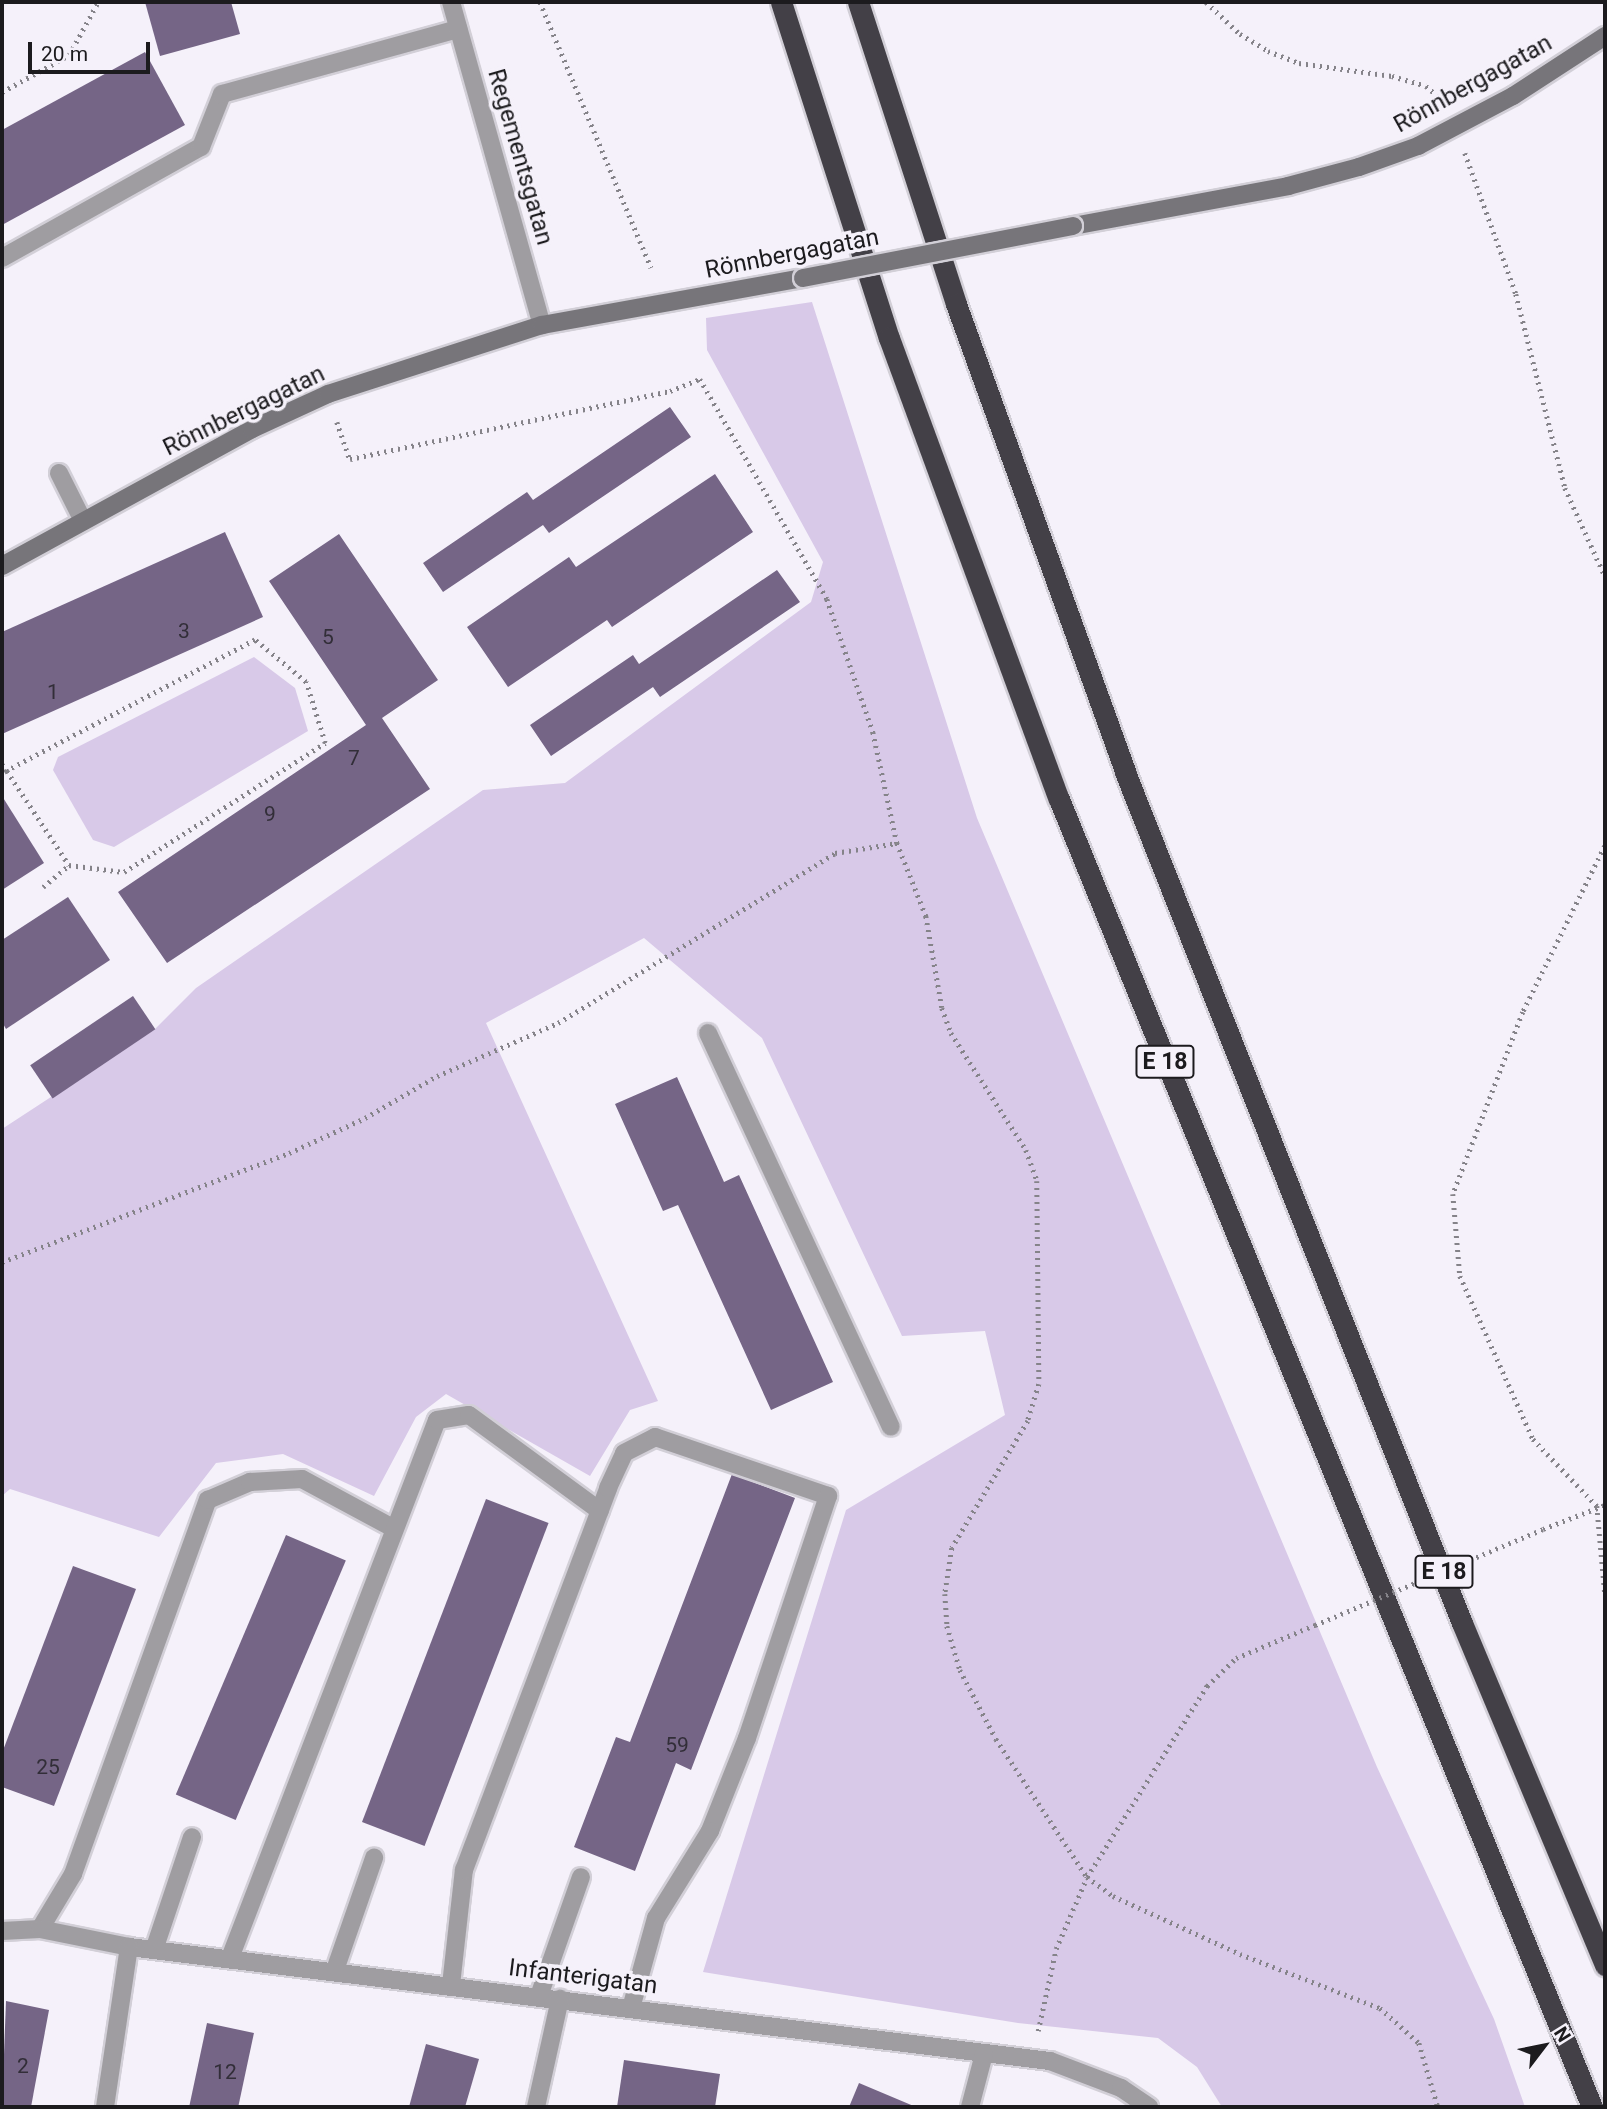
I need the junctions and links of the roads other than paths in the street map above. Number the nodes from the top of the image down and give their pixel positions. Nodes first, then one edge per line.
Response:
1 (450, 2) edge
2 (781, 2) edge
3 (858, 2) edge
4 (458, 29) junction
5 (1605, 36) edge
6 (2, 258) edge
7 (542, 325) junction
8 (59, 473) dead end
9 (83, 521) junction
10 (2, 566) edge
11 (708, 1032) dead end
12 (891, 1427) dead end
13 (600, 1511) junction
14 (393, 1528) junction
15 (192, 1837) dead end
16 (374, 1858) dead end
17 (581, 1877) dead end
18 (40, 1929) junction
19 (2, 1931) edge
20 (129, 1947) junction
21 (155, 1950) junction
22 (230, 1958) junction
23 (1605, 1965) edge
24 (335, 1970) junction
25 (451, 1985) junction
26 (539, 1996) junction
27 (560, 2000) junction
28 (631, 2008) junction
29 (984, 2054) junction
30 (105, 2107) edge
31 (536, 2107) edge
32 (970, 2107) edge
33 (1149, 2107) edge
34 (1592, 2107) edge

1 - 4 street, Regementsgatan
2 - 34 highway, E 18
3 - 23 highway, E 18
4 - 6 street
4 - 7 street, Regementsgatan
5 - 7 street, Rönnbergagatan, bridge
7 - 9 street, Rönnbergagatan
8 - 9 street
9 - 10 street, Rönnbergagatan
11 - 12 street
13 - 14 street
13 - 25 street
13 - 28 street
14 - 18 street
14 - 22 street
15 - 21 street
16 - 24 street
17 - 26 street
18 - 19 street, Infanterigatan
18 - 20 street, Infanterigatan
20 - 21 street, Infanterigatan
20 - 30 street
21 - 22 street, Infanterigatan
22 - 24 street, Infanterigatan
24 - 25 street, Infanterigatan
25 - 26 street, Infanterigatan
26 - 27 street, Infanterigatan
27 - 28 street, Infanterigatan
27 - 31 street
28 - 29 street, Infanterigatan
29 - 32 street
29 - 33 street, Infanterigatan

